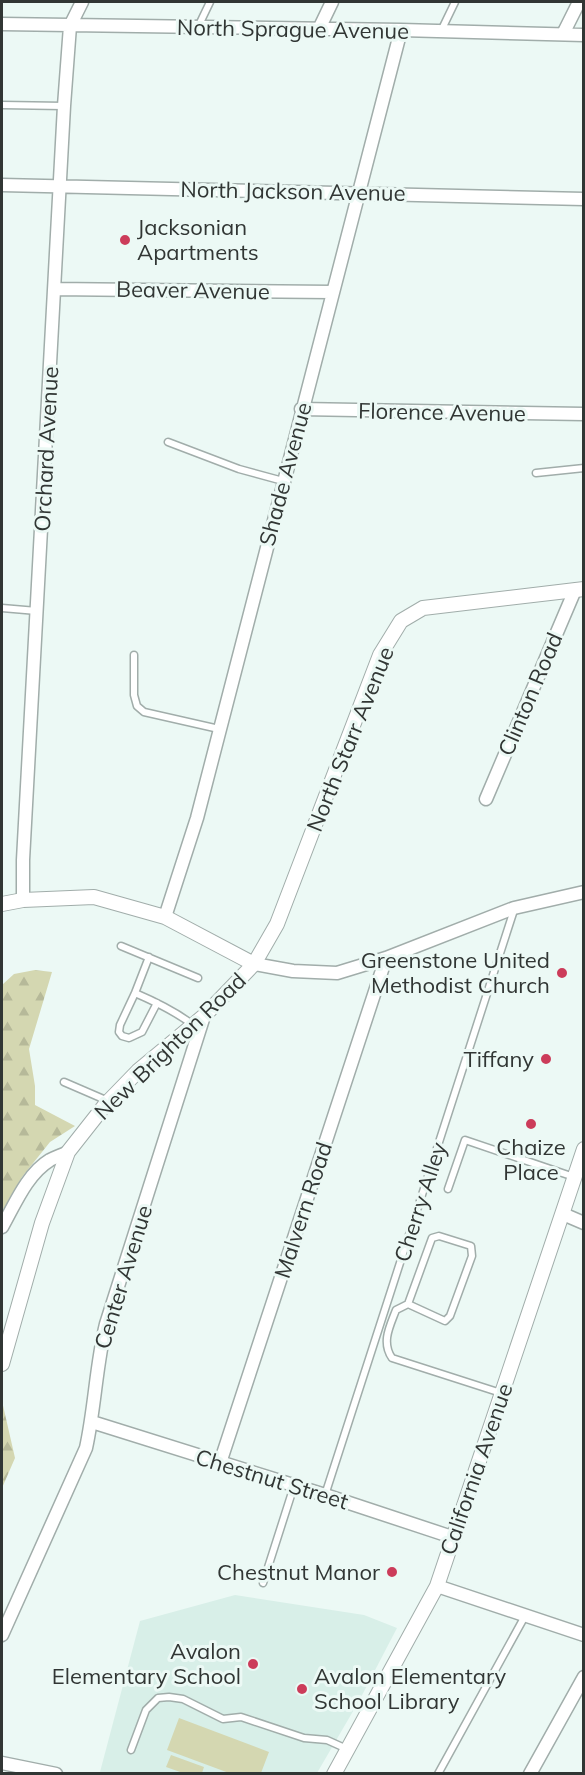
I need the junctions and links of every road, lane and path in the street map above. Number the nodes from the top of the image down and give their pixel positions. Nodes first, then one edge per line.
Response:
1 (82, 2) edge
2 (210, 2) edge
3 (332, 2) edge
4 (455, 2) edge
5 (579, 2) edge
6 (2, 24) edge
7 (70, 26) junction
8 (198, 27) junction
9 (318, 29) junction
10 (400, 30) junction
11 (441, 31) junction
12 (563, 34) junction
13 (584, 35) edge
14 (2, 105) edge
15 (64, 106) junction
16 (2, 185) edge
17 (59, 186) junction
18 (358, 192) junction
19 (584, 199) edge
20 (54, 288) junction
21 (332, 292) junction
22 (302, 409) junction
23 (584, 414) edge
24 (168, 442) dead end
25 (584, 468) edge
26 (536, 473) dead end
27 (283, 481) junction
28 (579, 590) edge
29 (2, 608) edge
30 (38, 611) junction
31 (134, 655) dead end
32 (219, 729) junction
33 (486, 799) dead end
34 (584, 892) edge
35 (23, 900) junction
36 (2, 904) edge
37 (514, 908) junction
38 (165, 917) junction
39 (121, 946) dead end
40 (148, 957) junction
41 (386, 958) junction
42 (254, 963) junction
43 (198, 978) dead end
44 (135, 993) junction
45 (157, 1002) junction
46 (198, 1021) junction
47 (64, 1082) dead end
48 (109, 1101) junction
49 (584, 1149) edge
50 (68, 1152) junction
51 (575, 1177) junction
52 (448, 1189) dead end
53 (562, 1214) junction
54 (584, 1223) edge
55 (2, 1227) edge
56 (408, 1304) junction
57 (2, 1364) edge
58 (501, 1393) junction
59 (92, 1422) junction
60 (220, 1463) junction
61 (294, 1485) junction
62 (325, 1495) junction
63 (452, 1537) junction
64 (263, 1583) dead end
65 (437, 1586) junction
66 (525, 1616) junction
67 (2, 1635) edge
68 (584, 1635) edge
69 (584, 1677) edge
70 (347, 1749) junction
71 (131, 1750) dead end
72 (2, 1763) edge
73 (56, 1773) edge
74 (334, 1773) edge
75 (438, 1773) edge
76 (530, 1773) edge

1 - 7 street, Orchard Avenue
2 - 8 lane
3 - 9 street
4 - 11 lane
5 - 12 street
6 - 7 street, North Sprague Avenue
7 - 8 street, North Sprague Avenue
7 - 15 street, Orchard Avenue
8 - 9 street, North Sprague Avenue
9 - 10 street, North Sprague Avenue
10 - 11 street, North Sprague Avenue
10 - 18 street, Shade Avenue
11 - 12 street, North Sprague Avenue
12 - 13 street, North Sprague Avenue
14 - 15 lane
15 - 17 street, Orchard Avenue
16 - 17 street, North Jackson Avenue
17 - 18 street, North Jackson Avenue
17 - 20 street, Orchard Avenue
18 - 19 street, North Jackson Avenue
18 - 21 street, Shade Avenue
20 - 21 street, Beaver Avenue
20 - 30 street, Orchard Avenue
21 - 22 street, Shade Avenue
22 - 23 street, Florence Avenue
22 - 27 street, Shade Avenue
24 - 27 lane
25 - 26 lane
27 - 32 street, Shade Avenue
28 - 33 street, Clinton Road
28 - 42 street, North Starr Avenue
29 - 30 lane
30 - 35 street, Orchard Avenue
31 - 32 lane
32 - 38 street, Shade Avenue
34 - 37 street
35 - 36 street
35 - 38 street
37 - 41 street
37 - 62 lane, Cherry Alley
38 - 42 street
39 - 40 lane
40 - 43 lane
40 - 44 lane
41 - 42 street
41 - 60 street, Malvern Road
42 - 46 street, New Brighton Road
44 - 45 lane
44 - 45 lane
45 - 46 lane
46 - 48 street, New Brighton Road
46 - 59 street, Center Avenue
47 - 48 lane
48 - 50 street, New Brighton Road
49 - 51 street, California Avenue
50 - 55 street
50 - 57 street, New Brighton Road
51 - 52 lane
51 - 53 street, California Avenue
53 - 54 street
53 - 58 street, California Avenue
56 - 56 lane
56 - 58 lane
58 - 63 street, California Avenue
59 - 60 street, Chestnut Street
59 - 67 street, Center Avenue
60 - 61 street, Chestnut Street
61 - 62 street, Chestnut Street
61 - 64 lane
62 - 63 street, Chestnut Street
63 - 65 street, California Avenue
65 - 66 street
65 - 70 street, California Avenue
66 - 68 street
66 - 75 lane
69 - 76 street
70 - 71 lane
70 - 74 street, California Avenue
72 - 73 street

